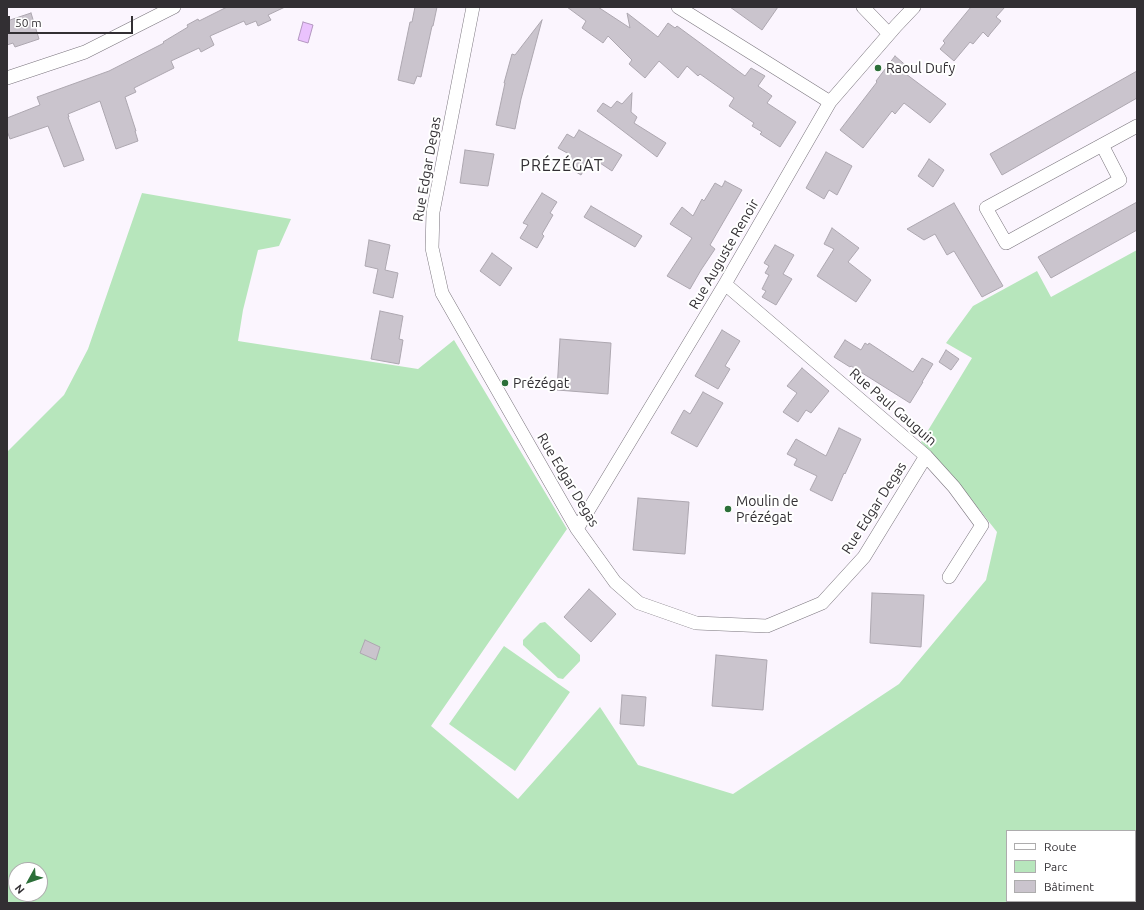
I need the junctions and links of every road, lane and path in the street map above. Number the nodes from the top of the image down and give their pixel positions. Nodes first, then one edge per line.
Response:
1 (174, 7) edge
2 (473, 7) edge
3 (678, 7) edge
4 (863, 7) edge
5 (914, 7) edge
6 (889, 34) junction
7 (7, 78) edge
8 (830, 102) junction
9 (1137, 126) edge
10 (1102, 145) junction
11 (726, 284) junction
12 (926, 456) junction
13 (577, 529) junction
14 (949, 577) dead end

1 - 7 street
2 - 13 street, Rue Edgar Degas
3 - 8 street
4 - 6 street
5 - 6 street, Rue Auguste Renoir
6 - 8 street, Rue Auguste Renoir
8 - 11 street, Rue Auguste Renoir
9 - 10 street
10 - 10 street
11 - 12 street, Rue Paul Gauguin
11 - 13 street, Rue Auguste Renoir
12 - 13 street, Rue Edgar Degas
12 - 14 street, Rue Paul Gauguin

